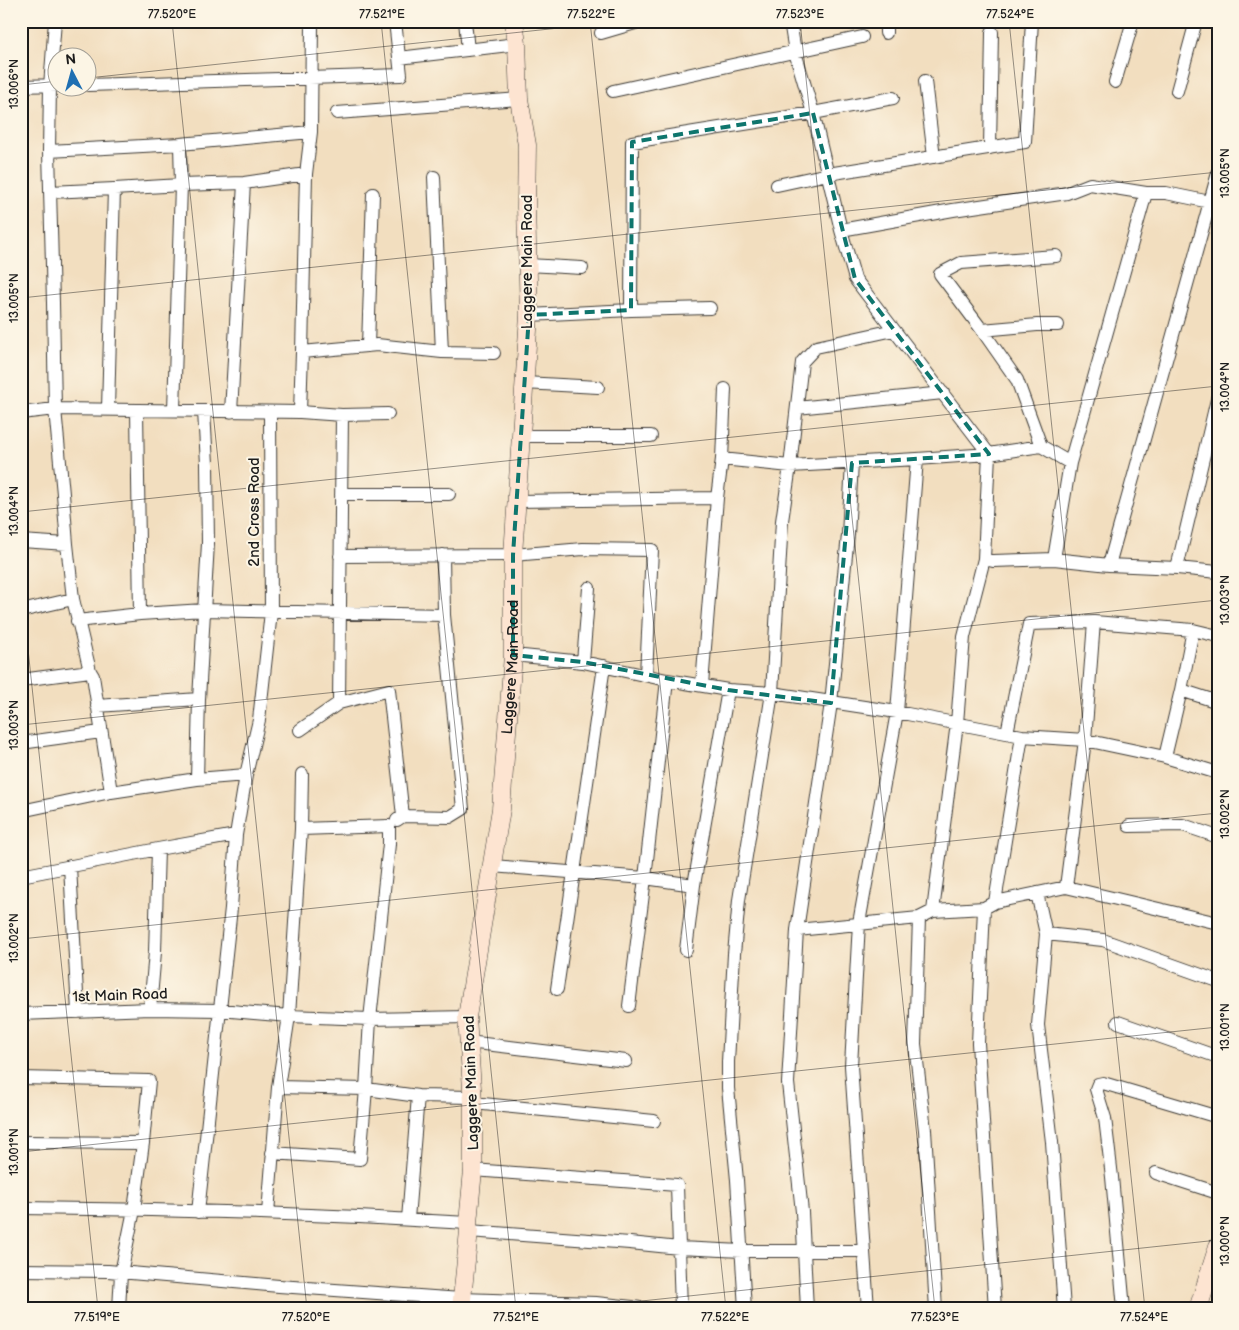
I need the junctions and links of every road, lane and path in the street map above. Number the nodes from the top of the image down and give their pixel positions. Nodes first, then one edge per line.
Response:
1 (55, 21) edge
2 (312, 21) edge
3 (395, 21) edge
4 (465, 21) edge
5 (514, 21) edge
6 (790, 21) edge
7 (1032, 21) edge
8 (1133, 21) edge
9 (1196, 21) edge
10 (636, 22) edge
11 (992, 32) dead end
12 (601, 33) dead end
13 (862, 37) dead end
14 (517, 44) junction
15 (55, 48) edge
16 (468, 50) junction
17 (795, 52) junction
18 (399, 58) junction
19 (312, 78) junction
20 (925, 81) dead end
21 (1115, 82) dead end
22 (98, 85) edge
23 (21, 86) edge
24 (48, 86) edge
25 (613, 91) dead end
26 (1177, 91) dead end
27 (53, 98) edge
28 (893, 98) dead end
29 (520, 99) junction
30 (337, 112) dead end
31 (813, 113) junction
32 (311, 132) junction
33 (180, 144) junction
34 (990, 148) junction
35 (49, 151) junction
36 (934, 157) junction
37 (1218, 173) edge
38 (306, 174) junction
39 (828, 174) junction
40 (434, 177) dead end
41 (244, 183) junction
42 (181, 184) junction
43 (777, 185) dead end
44 (114, 189) junction
45 (50, 192) junction
46 (1146, 193) junction
47 (373, 194) dead end
48 (1214, 203) edge
49 (841, 230) junction
50 (1056, 256) dead end
51 (528, 266) junction
52 (582, 268) dead end
53 (710, 308) dead end
54 (631, 310) junction
55 (529, 315) junction
56 (1058, 325) dead end
57 (894, 330) junction
58 (982, 330) junction
59 (368, 346) junction
60 (302, 352) junction
61 (442, 352) junction
62 (494, 353) dead end
63 (524, 383) junction
64 (598, 387) dead end
65 (725, 389) dead end
66 (943, 393) junction
67 (1218, 395) edge
68 (797, 408) junction
69 (55, 409) junction
70 (108, 409) junction
71 (137, 410) junction
72 (174, 410) junction
73 (204, 410) junction
74 (232, 412) junction
75 (270, 412) junction
76 (300, 412) junction
77 (21, 413) edge
78 (388, 414) dead end
79 (342, 415) junction
80 (520, 436) junction
81 (651, 436) dead end
82 (1041, 446) junction
83 (989, 454) junction
84 (722, 459) junction
85 (917, 459) junction
86 (852, 463) junction
87 (1070, 464) junction
88 (790, 466) junction
89 (341, 494) junction
90 (449, 494) dead end
91 (717, 498) junction
92 (517, 501) junction
93 (21, 542) edge
94 (66, 544) junction
95 (513, 554) junction
96 (443, 555) junction
97 (340, 556) junction
98 (984, 559) junction
99 (1054, 559) junction
100 (1109, 565) junction
101 (1177, 568) junction
102 (1218, 572) edge
103 (589, 588) dead end
104 (73, 599) junction
105 (204, 610) junction
106 (21, 611) edge
107 (270, 612) junction
108 (340, 613) junction
109 (140, 614) junction
110 (444, 615) junction
111 (77, 621) junction
112 (1094, 622) junction
113 (1193, 630) junction
114 (1218, 636) edge
115 (513, 656) junction
116 (583, 662) junction
117 (604, 666) junction
118 (90, 671) junction
119 (646, 675) junction
120 (21, 680) edge
121 (667, 680) junction
122 (702, 685) junction
123 (728, 690) junction
124 (1182, 690) junction
125 (772, 693) junction
126 (199, 699) junction
127 (1218, 702) edge
128 (832, 703) junction
129 (339, 704) junction
130 (97, 706) junction
131 (897, 712) junction
132 (957, 723) junction
133 (300, 730) dead end
134 (101, 732) junction
135 (1006, 733) junction
136 (1022, 736) junction
137 (1085, 740) junction
138 (21, 744) edge
139 (1165, 756) junction
140 (1218, 773) edge
141 (302, 774) dead end
142 (246, 775) junction
143 (197, 779) junction
144 (111, 792) junction
145 (21, 811) edge
146 (402, 816) junction
147 (389, 826) junction
148 (1129, 826) dead end
149 (301, 829) junction
150 (236, 835) junction
151 (1218, 837) edge
152 (158, 849) junction
153 (70, 866) junction
154 (492, 866) junction
155 (574, 873) junction
156 (21, 876) edge
157 (645, 878) junction
158 (694, 885) junction
159 (1066, 887) junction
160 (1037, 893) junction
161 (990, 905) junction
162 (933, 911) junction
163 (919, 918) junction
164 (859, 923) junction
165 (1218, 923) edge
166 (797, 930) junction
167 (1046, 934) junction
168 (686, 950) dead end
169 (1218, 982) edge
170 (557, 989) dead end
171 (629, 1006) dead end
172 (150, 1010) junction
173 (220, 1010) junction
174 (78, 1012) junction
175 (21, 1014) edge
176 (289, 1016) junction
177 (467, 1017) junction
178 (370, 1019) junction
179 (1118, 1022) dead end
180 (468, 1042) junction
181 (1218, 1057) edge
182 (626, 1061) dead end
183 (21, 1078) edge
184 (278, 1087) junction
185 (366, 1090) junction
186 (418, 1096) junction
187 (473, 1100) junction
188 (1218, 1117) edge
189 (654, 1121) dead end
190 (21, 1142) edge
191 (143, 1143) junction
192 (272, 1154) junction
193 (473, 1170) junction
194 (1156, 1173) dead end
195 (1218, 1193) edge
196 (21, 1208) edge
197 (134, 1210) junction
198 (198, 1212) junction
199 (268, 1213) junction
200 (408, 1219) junction
201 (468, 1227) junction
202 (1218, 1246) edge
203 (678, 1248) junction
204 (742, 1251) junction
205 (864, 1251) junction
206 (804, 1252) junction
207 (21, 1270) edge
208 (121, 1273) junction
209 (461, 1304) edge
210 (120, 1309) edge
211 (650, 1309) edge
212 (680, 1309) edge
213 (745, 1309) edge
214 (808, 1309) edge
215 (868, 1309) edge
216 (936, 1309) edge
217 (994, 1309) edge
218 (1064, 1309) edge
219 (1124, 1309) edge
220 (1198, 1309) edge

1 - 15 street
2 - 19 street
3 - 18 street
4 - 16 street
5 - 14 street, Laggere Main Road
6 - 17 street
7 - 34 street
8 - 21 street
9 - 26 street
10 - 12 street
11 - 34 street
13 - 17 street
14 - 16 street
14 - 29 street, Laggere Main Road
16 - 18 street
17 - 25 street
17 - 31 street
18 - 19 street
19 - 22 street
19 - 32 street
20 - 36 street
23 - 24 street
27 - 35 street
28 - 31 street
29 - 30 street
29 - 51 street, Laggere Main Road
31 - 39 street
31 - 54 street
32 - 33 street
32 - 38 street
33 - 35 street
33 - 42 street
34 - 36 street
35 - 45 street
36 - 39 street
37 - 48 street
38 - 41 street
38 - 60 street
39 - 43 street
39 - 49 street
40 - 61 street
41 - 42 street
41 - 74 street
42 - 44 street
42 - 72 street
44 - 45 street
44 - 70 street
45 - 69 street
46 - 48 street
46 - 49 street
46 - 87 street
47 - 59 street
48 - 100 street
49 - 57 street
50 - 58 street
51 - 52 street
51 - 55 street, Laggere Main Road
53 - 54 street
54 - 55 street
55 - 63 street, Laggere Main Road
56 - 58 street
57 - 66 street
57 - 68 street
58 - 82 street
59 - 60 street
59 - 61 street
60 - 76 street
61 - 62 street
63 - 64 street
63 - 80 street, Laggere Main Road
65 - 84 street
66 - 68 street
66 - 83 street
67 - 101 street
68 - 88 street
69 - 70 street
69 - 77 street
69 - 94 street
70 - 71 street
71 - 72 street
71 - 109 street
72 - 73 street
73 - 74 street
73 - 105 street
74 - 75 street
75 - 76 street
75 - 107 street, 2nd Cross Road
76 - 79 street
78 - 79 street
79 - 89 street
80 - 81 street
80 - 92 street, Laggere Main Road
82 - 83 street
82 - 87 street
83 - 85 street
83 - 98 street
84 - 88 street
84 - 91 street
85 - 86 street
85 - 131 street
86 - 88 street
86 - 128 street
87 - 99 street
88 - 125 street
89 - 90 street
89 - 97 street
91 - 92 street
91 - 122 street
92 - 95 street, Laggere Main Road
93 - 94 street
94 - 104 street
95 - 96 street
95 - 115 street, Laggere Main Road
95 - 119 street
96 - 97 street
96 - 110 street
97 - 108 street
98 - 99 street
98 - 132 street
99 - 100 street
100 - 101 street
101 - 102 street
103 - 116 street
104 - 106 street
104 - 111 street
105 - 107 street
105 - 109 street
105 - 126 street
107 - 108 street
107 - 142 street, 2nd Cross Road
108 - 110 street
108 - 129 street
109 - 111 street
110 - 146 street
111 - 118 street
112 - 113 street
112 - 135 street
112 - 137 street
113 - 114 street
113 - 124 street
115 - 116 street
115 - 154 street, Laggere Main Road
116 - 117 street
117 - 119 street
117 - 155 street
118 - 120 street
118 - 130 street
119 - 121 street
121 - 122 street
121 - 157 street
122 - 123 street
123 - 125 street
123 - 158 street
124 - 127 street
124 - 139 street
125 - 128 street
125 - 204 street
126 - 130 street
126 - 143 street
128 - 131 street
128 - 166 street
129 - 133 street
129 - 146 street
130 - 134 street
131 - 132 street
131 - 164 street
132 - 135 street
132 - 162 street
134 - 138 street
134 - 144 street
135 - 136 street
136 - 137 street
136 - 161 street
137 - 139 street
137 - 159 street
139 - 140 street
141 - 149 street
142 - 143 street
142 - 150 street, 2nd Cross Road
143 - 144 street
144 - 145 street
146 - 147 street
147 - 149 street
147 - 178 street
148 - 151 street
149 - 176 street
150 - 152 street
150 - 173 street, 2nd Cross Road
152 - 153 street
152 - 172 street
153 - 156 street
153 - 174 street
154 - 155 street
154 - 177 street, Laggere Main Road
155 - 157 street
155 - 170 street
157 - 158 street
157 - 171 street
158 - 168 street
159 - 160 street
159 - 165 street
160 - 161 street
160 - 167 street
161 - 162 street
161 - 217 street
162 - 163 street
163 - 164 street
163 - 216 street
164 - 166 street
164 - 205 street
166 - 206 street
167 - 169 street
167 - 218 street
172 - 173 street, 1st Main Road
172 - 174 street, 1st Main Road
173 - 176 street, 1st Main Road
173 - 198 street, 2nd Cross Road
174 - 175 street, 1st Main Road
176 - 178 street, 1st Main Road
176 - 184 street
177 - 178 street, 1st Main Road
177 - 180 street, Laggere Main Road
178 - 185 street
179 - 181 street
180 - 182 street
180 - 187 street, Laggere Main Road
183 - 191 street
184 - 185 street
184 - 192 street
185 - 186 street
185 - 192 street
186 - 187 street
186 - 200 street
187 - 189 street
187 - 193 street, Laggere Main Road
188 - 219 street
190 - 191 street
191 - 197 street
192 - 199 street
193 - 201 street, Laggere Main Road
193 - 203 street
194 - 195 street
196 - 197 street
197 - 198 street
197 - 208 street
198 - 199 street
199 - 200 street
200 - 201 street
201 - 203 street
201 - 209 street, Laggere Main Road
202 - 220 street
203 - 204 street
203 - 212 street
204 - 206 street
204 - 213 street
205 - 206 street
205 - 215 street
206 - 214 street
207 - 208 street
208 - 209 street
208 - 210 street
209 - 211 street

